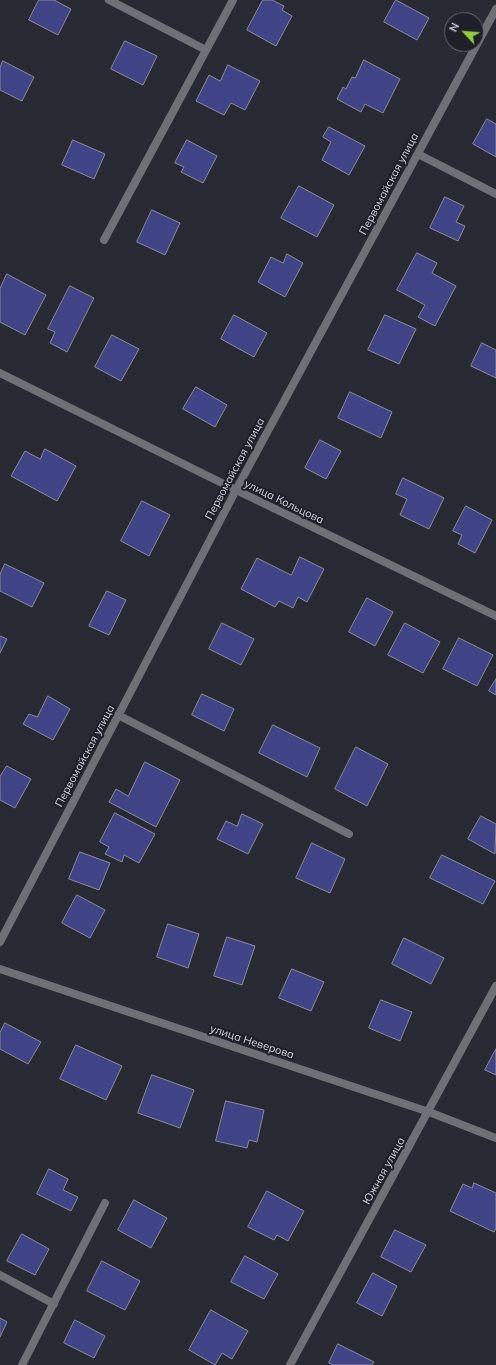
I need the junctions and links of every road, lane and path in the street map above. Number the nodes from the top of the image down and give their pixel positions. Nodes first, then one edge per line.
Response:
1 (109, 0) edge
2 (233, 0) edge
3 (496, 9) edge
4 (206, 50) junction
5 (418, 154) junction
6 (496, 194) edge
7 (104, 240) dead end
8 (0, 373) edge
9 (236, 490) junction
10 (496, 616) edge
11 (118, 716) junction
12 (349, 834) dead end
13 (0, 942) edge
14 (0, 970) edge
15 (496, 986) edge
16 (429, 1112) junction
17 (496, 1138) edge
18 (105, 1203) dead end
19 (0, 1274) edge
20 (54, 1304) junction
21 (22, 1365) edge
22 (290, 1365) edge

1 - 4 street
2 - 4 street
3 - 5 street, Первомайская улица
4 - 7 street
5 - 6 street
5 - 9 street, Первомайская улица
8 - 9 street, улица Кольцова
9 - 10 street, улица Кольцова
9 - 11 street, Первомайская улица
11 - 12 street
11 - 13 street, Первомайская улица
14 - 16 street, улица Неверова
15 - 16 street, Южная улица
16 - 17 street, улица Неверова
16 - 22 street, Южная улица
18 - 20 street
19 - 20 street
20 - 21 street

